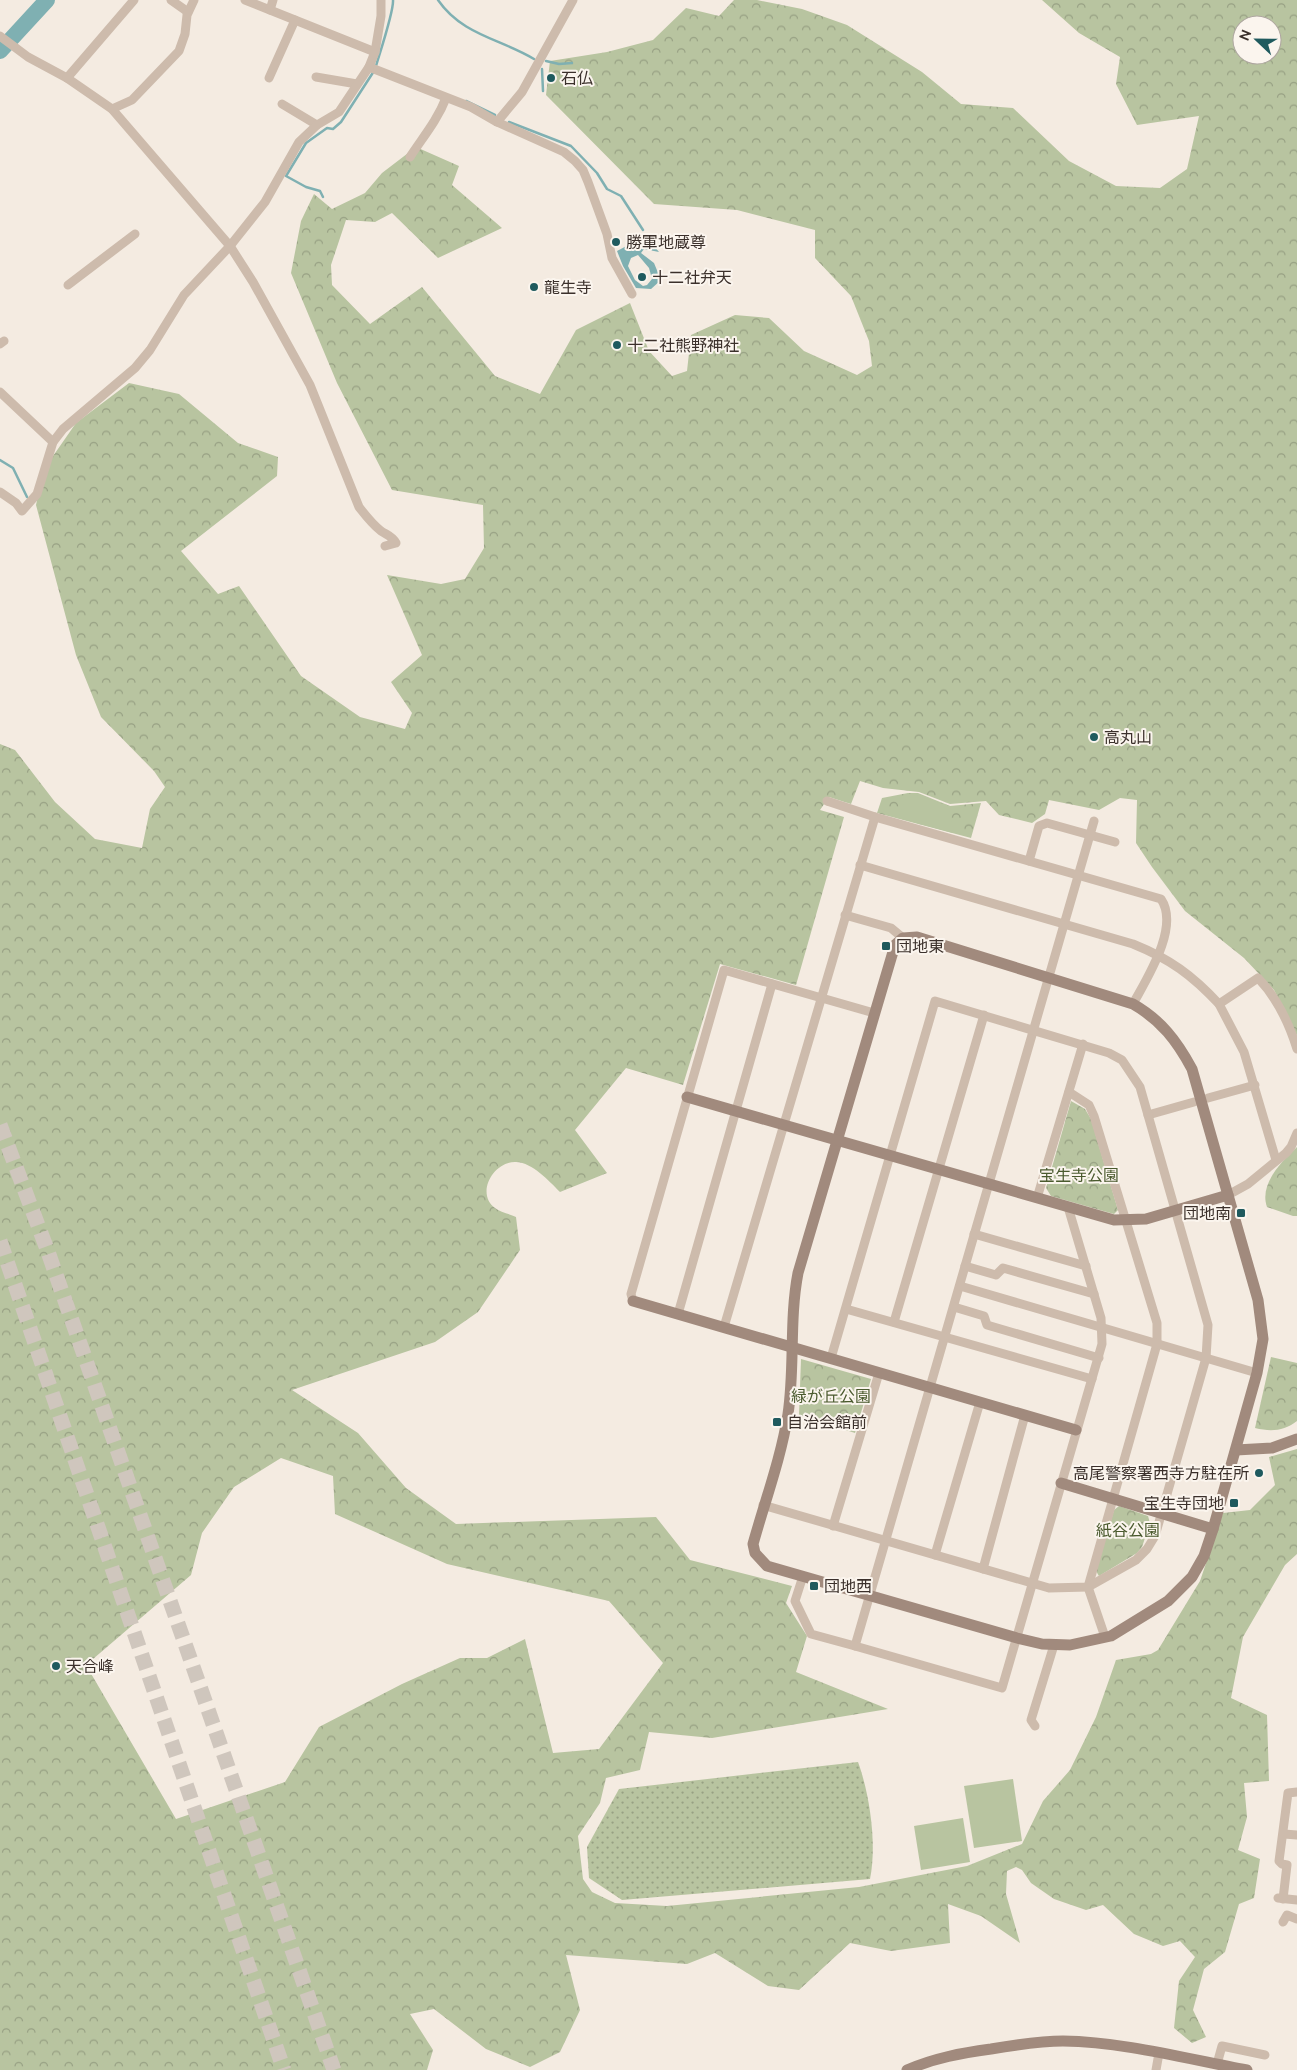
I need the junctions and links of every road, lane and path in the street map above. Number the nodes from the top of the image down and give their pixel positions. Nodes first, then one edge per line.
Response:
1 (134, 0) edge
2 (171, 0) edge
3 (194, 0) edge
4 (245, 0) edge
5 (273, 0) edge
6 (381, 0) edge
7 (573, 0) edge
8 (270, 10) junction
9 (188, 12) junction
10 (295, 20) junction
11 (0, 36) edge
12 (374, 52) junction
13 (369, 67) junction
14 (67, 78) junction
15 (269, 78) dead end
16 (316, 78) dead end
17 (357, 84) junction
18 (446, 98) junction
19 (282, 104) dead end
20 (112, 109) junction
21 (497, 122) junction
22 (317, 125) junction
23 (410, 157) dead end
24 (135, 234) dead end
25 (230, 246) junction
26 (68, 285) dead end
27 (632, 294) dead end
28 (0, 392) edge
29 (53, 442) junction
30 (0, 492) edge
31 (385, 546) dead end
32 (827, 801) dead end
33 (875, 817) junction
34 (1094, 821) dead end
35 (1090, 834) junction
36 (1115, 842) dead end
37 (1028, 862) junction
38 (860, 865) junction
39 (1078, 876) junction
40 (845, 915) junction
41 (1065, 925) junction
42 (902, 938) junction
43 (1159, 955) junction
44 (1048, 977) junction
45 (772, 984) junction
46 (822, 997) junction
47 (1133, 1004) junction
48 (1219, 1004) junction
49 (874, 1012) junction
50 (984, 1015) junction
51 (1034, 1030) junction
52 (1083, 1044) junction
53 (1297, 1049) edge
54 (1255, 1085) junction
55 (1069, 1092) junction
56 (687, 1097) junction
57 (1208, 1098) dead end
58 (1194, 1102) dead end
59 (736, 1111) junction
60 (1148, 1115) junction
61 (784, 1125) junction
62 (1297, 1133) edge
63 (838, 1141) junction
64 (890, 1156) junction
65 (1276, 1160) junction
66 (939, 1170) junction
67 (988, 1184) junction
68 (1228, 1195) junction
69 (1037, 1198) junction
70 (1068, 1207) junction
71 (1176, 1210) junction
72 (1128, 1221) junction
73 (974, 1234) junction
74 (965, 1266) junction
75 (1086, 1266) junction
76 (960, 1286) junction
77 (1094, 1294) junction
78 (633, 1300) joint
79 (954, 1307) junction
80 (846, 1309) junction
81 (678, 1314) junction
82 (894, 1322) junction
83 (724, 1327) junction
84 (1102, 1328) junction
85 (945, 1337) junction
86 (1157, 1344) junction
87 (792, 1347) junction
88 (831, 1358) junction
89 (1099, 1358) junction
90 (1206, 1358) junction
91 (879, 1373) junction
92 (1257, 1373) junction
93 (1092, 1379) junction
94 (929, 1388) junction
95 (980, 1402) junction
96 (1026, 1415) junction
97 (1076, 1430) junction
98 (1297, 1439) edge
99 (1236, 1450) junction
100 (1061, 1483) junction
101 (1112, 1498) junction
102 (763, 1505) junction
103 (1161, 1514) junction
104 (833, 1526) junction
105 (1213, 1529) junction
106 (885, 1541) junction
107 (935, 1555) junction
108 (983, 1569) junction
109 (803, 1576) junction
110 (1033, 1584) junction
111 (1088, 1587) junction
112 (869, 1594) junction
113 (1105, 1637) junction
114 (1017, 1638) junction
115 (1054, 1645) junction
116 (855, 1646) junction
117 (1035, 1726) dead end
118 (1297, 1792) edge
119 (1284, 1834) junction
120 (1297, 1835) edge
121 (1297, 1900) edge
122 (1297, 1918) edge
123 (1283, 1922) dead end
124 (1159, 2053) junction
125 (1265, 2055) dead end
126 (1217, 2064) junction
127 (1241, 2069) edge
128 (907, 2070) edge
129 (1156, 2070) edge

1 - 14 street
2 - 9 street
3 - 9 street
4 - 8 street
5 - 8 street
6 - 12 street
7 - 21 street
8 - 10 street
9 - 20 street
10 - 12 street
10 - 15 street
11 - 14 street
12 - 13 street
13 - 17 street
13 - 18 street
14 - 20 street
16 - 17 street
17 - 22 street
18 - 21 street
18 - 23 street
19 - 22 street
20 - 25 street
21 - 27 street
22 - 25 street
24 - 26 street
25 - 29 street
25 - 31 street
28 - 29 street
29 - 30 street
32 - 33 street
33 - 37 street
33 - 38 street
34 - 35 street
35 - 36 street
35 - 37 street
35 - 39 street
37 - 39 street
38 - 40 street
38 - 41 street
39 - 41 street
39 - 43 street
40 - 42 street
40 - 46 street
41 - 43 street
41 - 44 street
42 - 44 street
42 - 49 street
43 - 47 street
43 - 48 street
44 - 47 street
44 - 51 street
45 - 46 street
45 - 56 street
45 - 59 street
46 - 49 street
46 - 61 street
47 - 68 street
48 - 53 street
48 - 54 street
49 - 63 street
50 - 51 street
50 - 64 street
50 - 66 street
51 - 52 street
51 - 67 street
52 - 55 street
52 - 60 street
54 - 57 street
54 - 65 street
55 - 69 street
55 - 72 street
56 - 59 street
56 - 78 street
58 - 60 street
59 - 61 street
59 - 81 street
60 - 71 street
61 - 63 street
61 - 83 street
62 - 65 street
63 - 64 street
63 - 87 street
64 - 66 street
64 - 80 street
65 - 68 street
66 - 67 street
66 - 82 street
67 - 69 street
67 - 73 street
68 - 71 street
68 - 92 street
69 - 70 street
70 - 72 street
70 - 75 street
71 - 72 street
71 - 90 street
72 - 86 street
73 - 74 street
73 - 75 street
74 - 76 street
74 - 77 street
75 - 77 street
76 - 79 street
76 - 84 street
77 - 84 street
78 - 81 street
79 - 85 street
79 - 89 street
80 - 82 street
80 - 88 street
81 - 83 street
82 - 85 street
83 - 87 street
84 - 86 street
84 - 89 street
85 - 93 street
85 - 94 street
86 - 90 street
86 - 101 street
87 - 88 street
87 - 102 street
88 - 91 street
89 - 93 street
90 - 92 street
90 - 103 street
91 - 94 street
91 - 104 street
92 - 99 street
93 - 97 street
94 - 95 street
94 - 106 street
95 - 96 street
95 - 107 street
96 - 97 street
96 - 108 street
97 - 100 street
98 - 99 street
99 - 105 street
100 - 101 street
100 - 110 street
101 - 103 street
101 - 111 street
102 - 104 street
102 - 109 street
103 - 105 street
103 - 111 street
104 - 106 street
105 - 113 street
106 - 107 street
106 - 112 street
107 - 108 street
108 - 110 street
109 - 112 street
109 - 116 street
110 - 111 street
110 - 114 street
111 - 113 street
112 - 114 street
112 - 116 street
113 - 115 street
114 - 115 street
114 - 116 street
115 - 117 street
118 - 119 street
119 - 120 street
119 - 121 street
122 - 123 street
124 - 126 street
124 - 128 street
124 - 129 street
125 - 126 street
126 - 127 street

